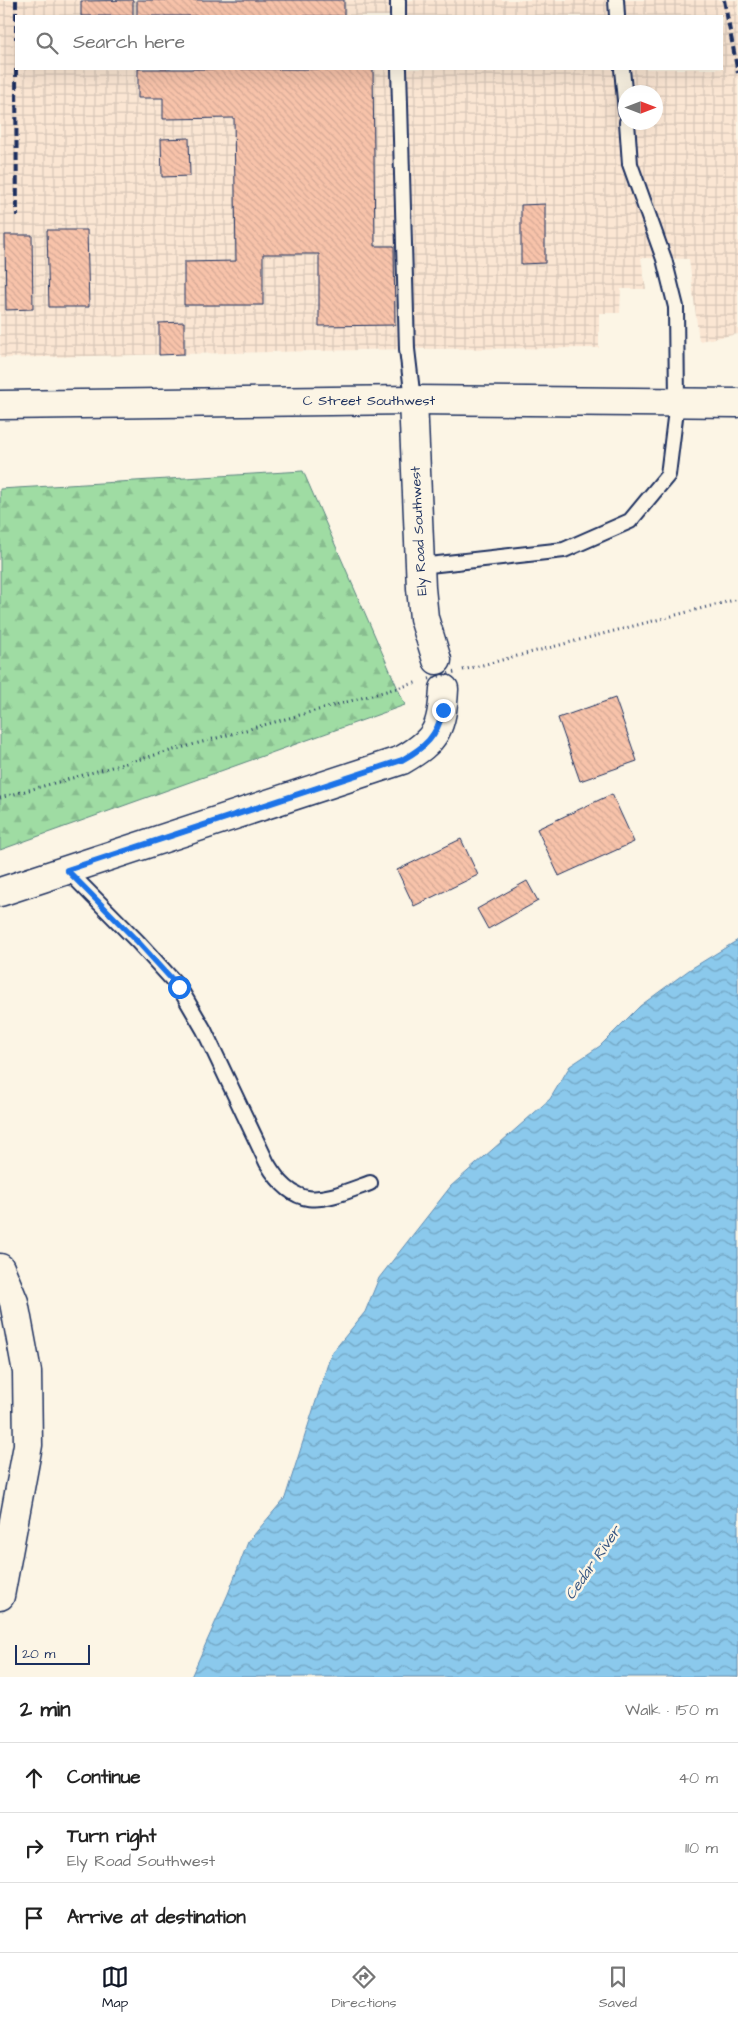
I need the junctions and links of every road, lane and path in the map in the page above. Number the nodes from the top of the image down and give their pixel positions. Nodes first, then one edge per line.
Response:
1 (398, 0) edge
2 (616, 0) edge
3 (398, 15) edge
4 (617, 15) edge
5 (399, 70) edge
6 (622, 70) edge
7 (624, 85) edge
8 (627, 130) edge
9 (413, 400) junction
10 (676, 402) junction
11 (738, 403) edge
12 (0, 405) edge
13 (420, 566) junction
14 (738, 600) edge
15 (441, 675) junction
16 (0, 798) edge
17 (67, 870) junction
18 (0, 892) edge
19 (370, 1183) dead end
20 (0, 1268) edge
21 (0, 1596) edge

1 - 3 lane
2 - 4 lane
5 - 9 lane
6 - 7 lane
8 - 10 lane
9 - 10 street, C Street Southwest
9 - 12 street, C Street Southwest
9 - 13 street, Ely Road Southwest
10 - 11 street, C Street Southwest
10 - 13 lane
13 - 15 street, Ely Road Southwest
14 - 15 path
15 - 16 path
15 - 17 street, Ely Road Southwest
17 - 18 street, Ely Road Southwest
17 - 19 lane
20 - 21 street

